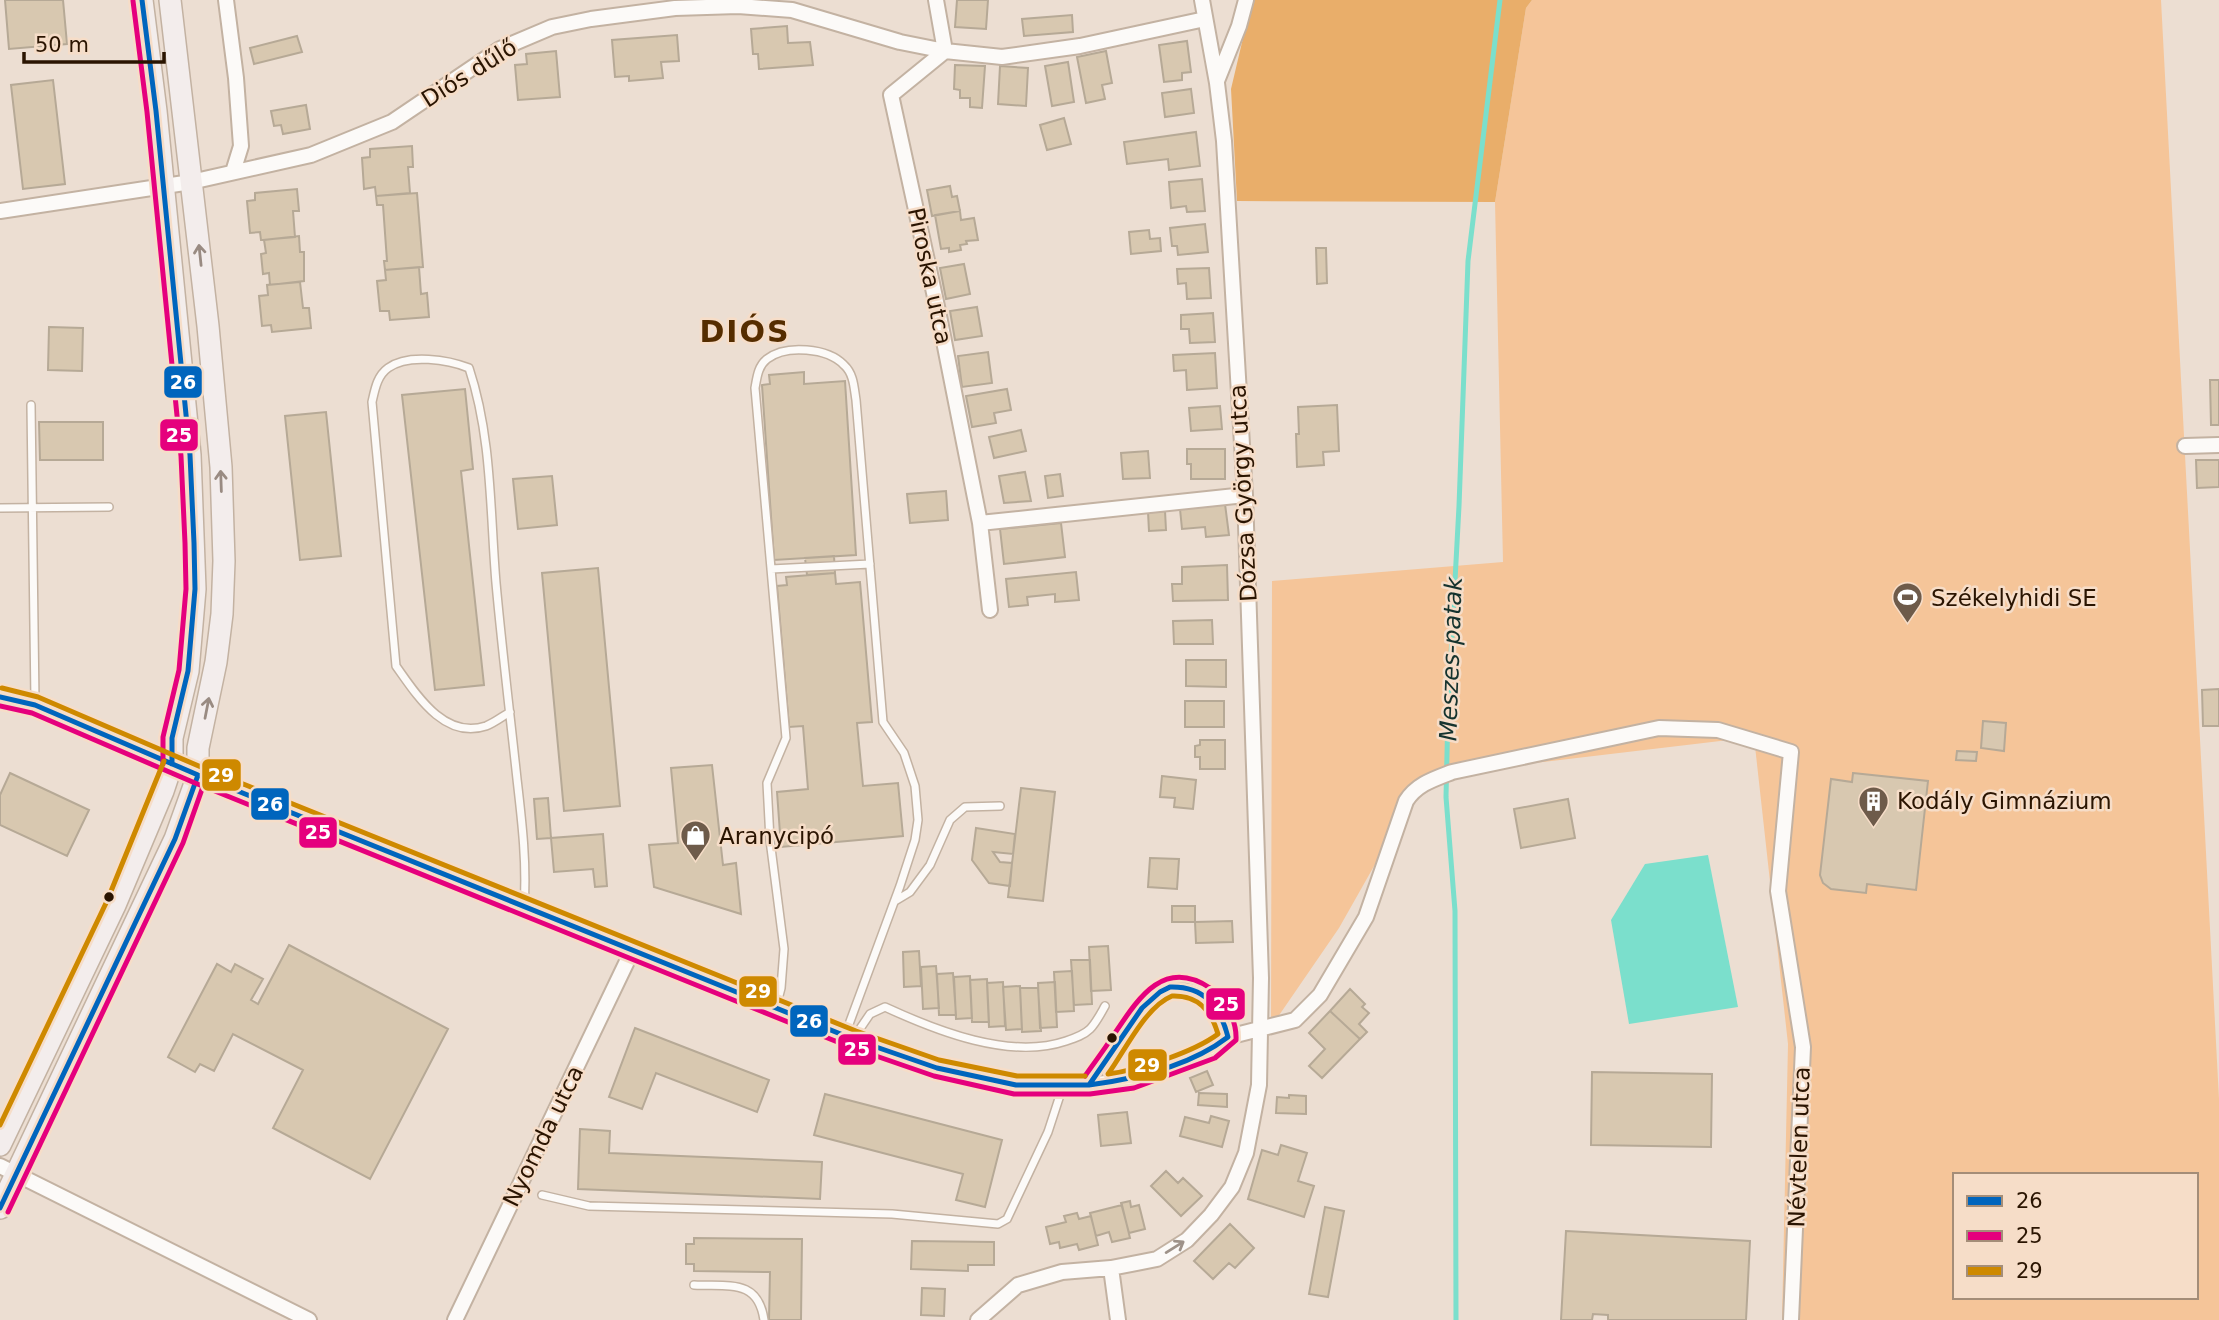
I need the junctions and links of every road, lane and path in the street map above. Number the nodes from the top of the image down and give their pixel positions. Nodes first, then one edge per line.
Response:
1 (142, 0) edge
2 (170, 0) edge
3 (226, 0) edge
4 (936, 0) edge
5 (1202, 0) edge
6 (1246, 0) edge
7 (1205, 19) junction
8 (945, 51) junction
9 (1217, 83) junction
10 (233, 173) junction
11 (191, 182) junction
12 (163, 186) junction
13 (0, 211) edge
14 (31, 404) dead end
15 (2219, 445) edge
16 (2185, 446) dead end
17 (1245, 495) junction
18 (33, 507) junction
19 (109, 507) dead end
20 (0, 508) edge
21 (980, 523) junction
22 (870, 564) junction
23 (771, 569) junction
24 (990, 610) dead end
25 (0, 697) edge
26 (35, 705) junction
27 (510, 712) junction
28 (172, 764) junction
29 (198, 775) junction
30 (1000, 806) dead end
31 (894, 901) junction
32 (524, 907) junction
33 (632, 951) junction
34 (1105, 1006) dead end
35 (776, 1008) junction
36 (1262, 1030) junction
37 (849, 1037) junction
38 (1228, 1037) junction
39 (1063, 1085) junction
40 (1089, 1085) junction
41 (0, 1145) edge
42 (8, 1170) edge
43 (542, 1195) dead end
44 (0, 1208) edge
45 (1111, 1268) junction
46 (694, 1285) dead end
47 (309, 1320) edge
48 (455, 1320) edge
49 (764, 1320) edge
50 (978, 1320) edge
51 (1118, 1320) edge
52 (1791, 1320) edge

1 - 12 street
2 - 11 street
3 - 10 street
4 - 8 street
5 - 7 street, Dózsa György utca
6 - 9 street
7 - 8 street
7 - 9 street, Dózsa György utca
8 - 10 street, Diós dűlő
8 - 21 street, Piroska utca
9 - 17 street, Dózsa György utca
10 - 11 street, Diós dűlő
11 - 12 street, Diós dűlő
29 -> 11 street
12 - 13 street, Diós dűlő
12 - 28 street
14 - 18 lane
15 - 16 street
17 - 21 street
17 - 36 street, Dózsa György utca
18 - 19 lane
18 - 20 lane
18 - 26 lane
21 - 24 street
22 - 23 lane
22 - 23 lane
22 - 31 lane
23 - 35 lane
25 - 26 street
26 - 28 street
27 - 27 lane
27 - 32 lane
28 - 29 street
28 - 41 street
29 - 32 street
29 - 42 street
30 - 31 lane
31 - 37 lane
32 - 33 street
33 - 35 street
33 - 48 street, Nyomda utca
34 - 37 lane
35 - 37 street
36 - 38 street
45 -> 36 street, Dózsa György utca
36 - 52 street, Névtelen utca
37 - 39 street
38 - 40 street
38 - 40 lane
39 - 40 street
39 - 43 lane
42 - 44 street
42 - 47 street
45 - 50 street, Dózsa György utca
45 - 51 street
46 - 49 lane

